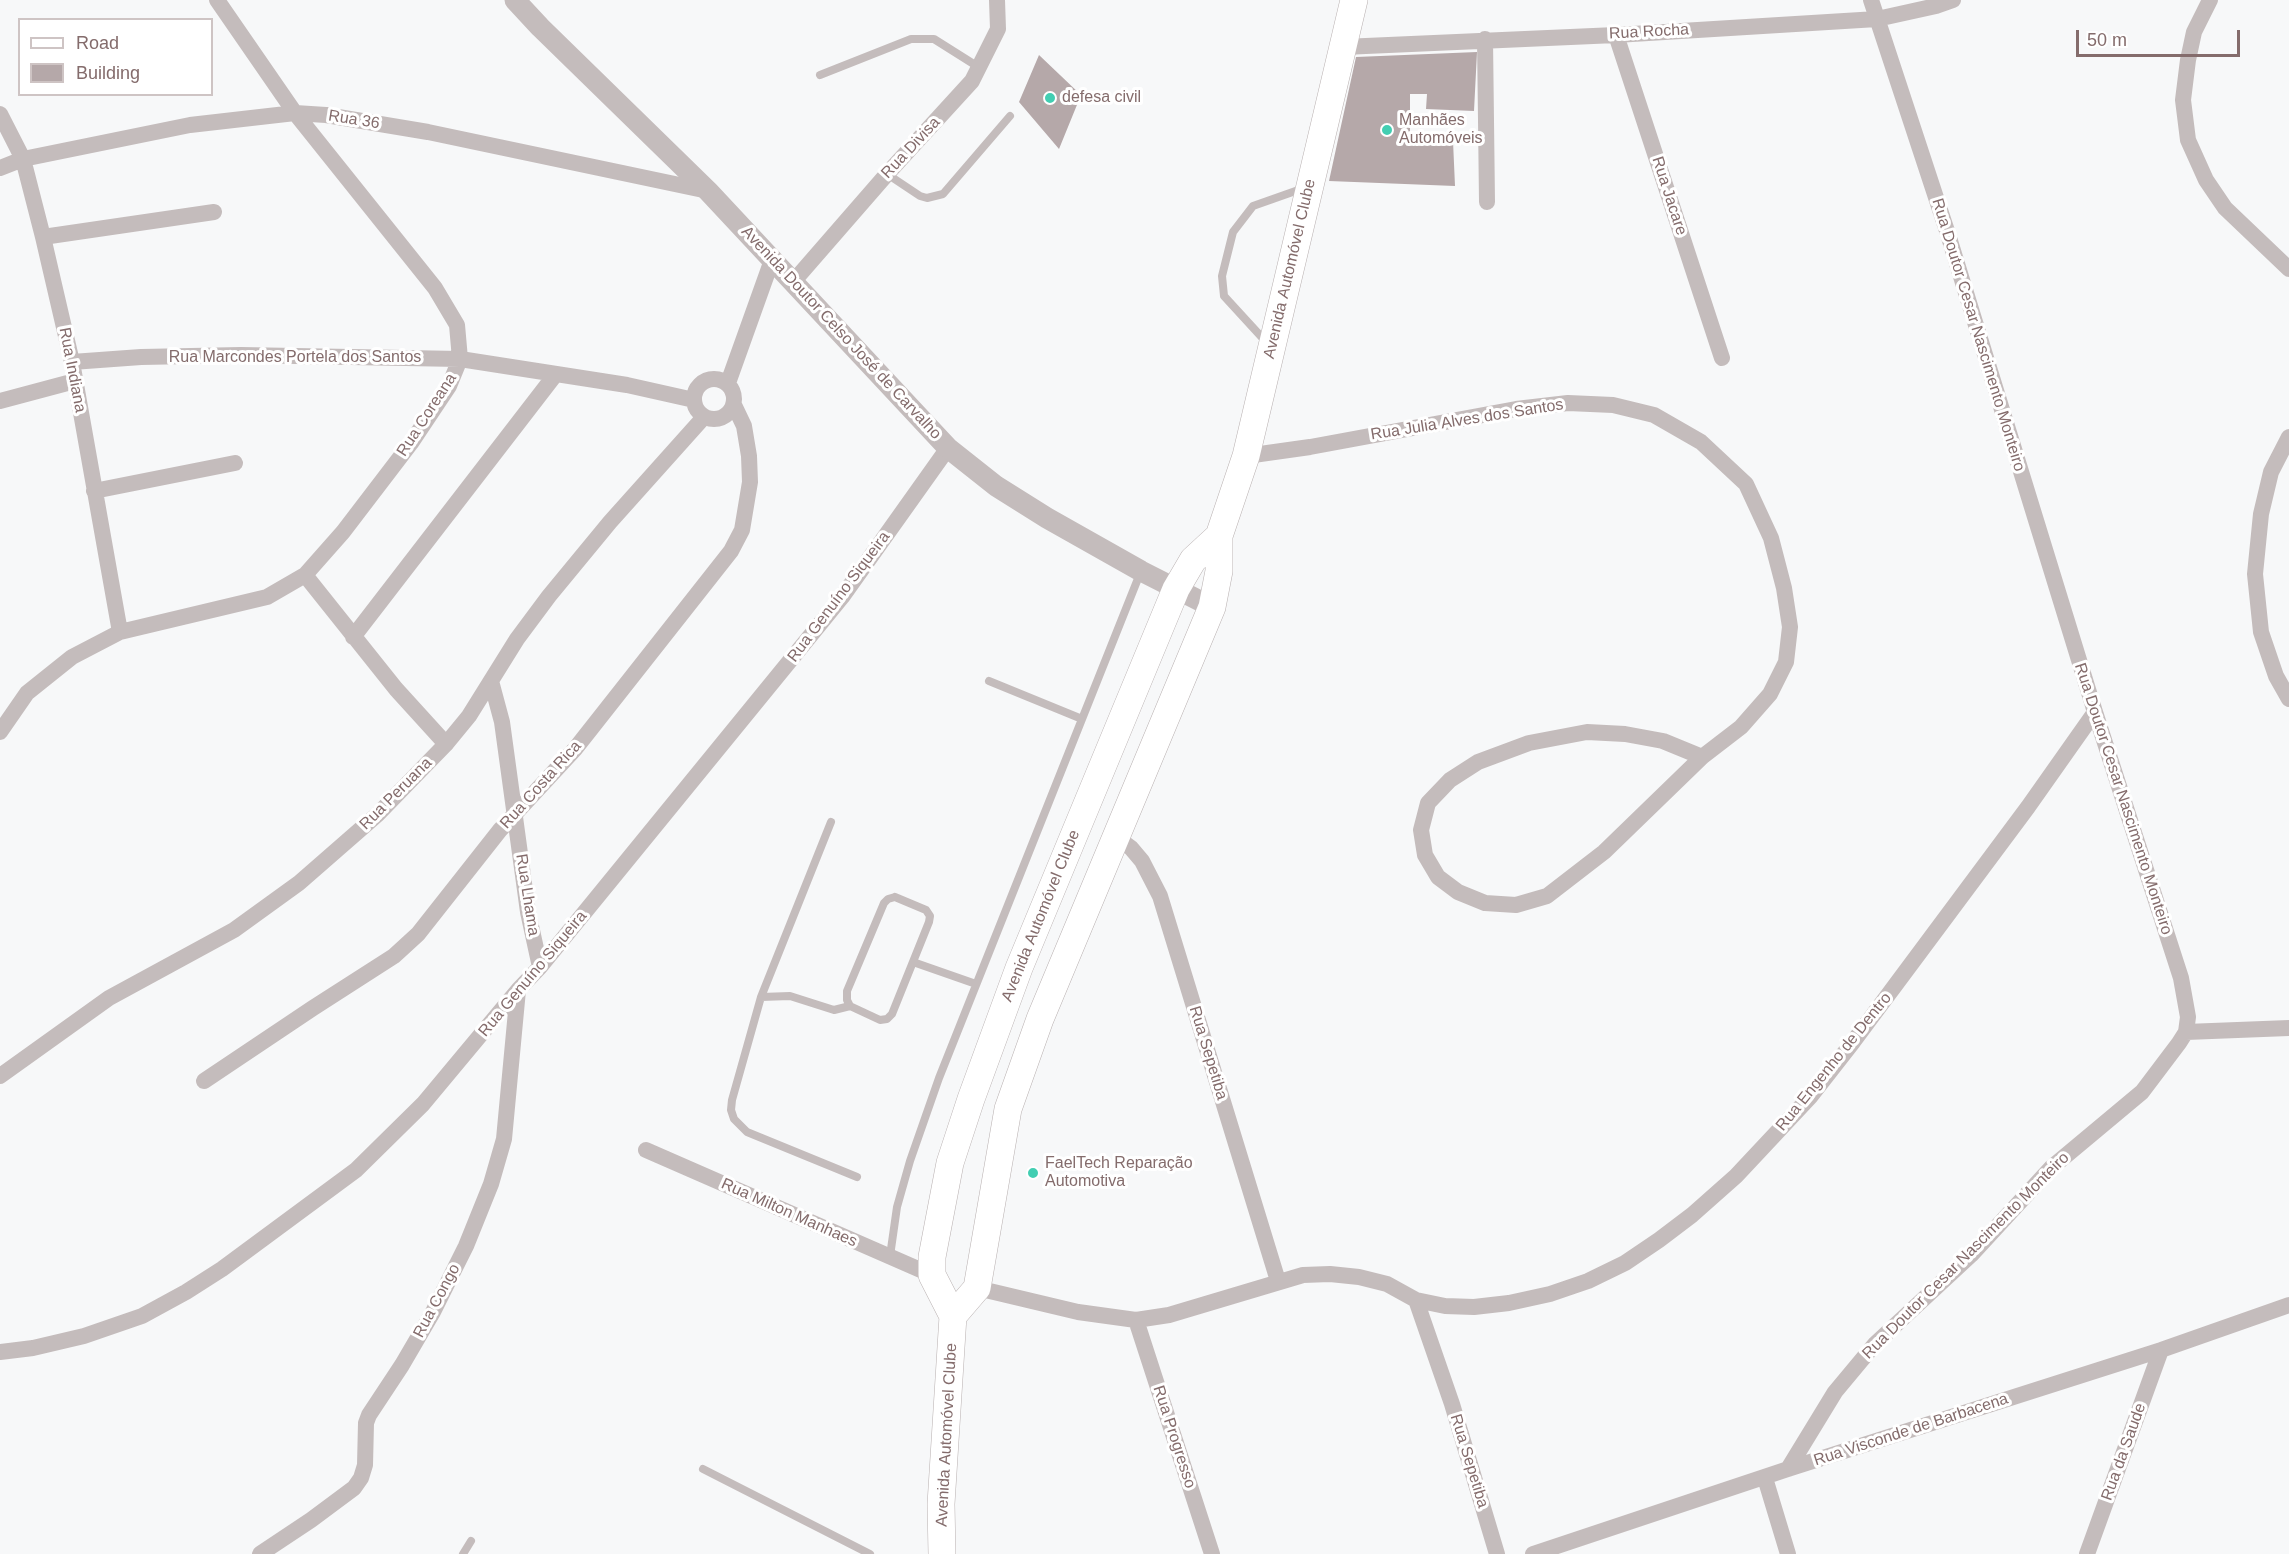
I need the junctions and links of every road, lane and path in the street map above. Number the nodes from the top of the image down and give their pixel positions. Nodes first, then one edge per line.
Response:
1 (217, 0) edge
2 (515, 0) edge
3 (998, 0) edge
4 (1354, 0) edge
5 (1871, 0) edge
6 (1953, 0) edge
7 (2210, 0) edge
8 (1877, 19) junction
9 (1616, 34) junction
10 (1485, 39) junction
11 (1342, 47) junction
12 (981, 68) junction
13 (819, 75) dead end
14 (295, 113) junction
15 (0, 114) edge
16 (1010, 116) dead end
17 (23, 159) junction
18 (0, 168) edge
19 (887, 174) junction
20 (1310, 185) junction
21 (708, 191) junction
22 (1487, 202) dead end
23 (214, 212) dead end
24 (43, 237) junction
25 (772, 260) junction
26 (2289, 269) edge
27 (793, 282) junction
28 (1271, 347) junction
29 (1722, 358) dead end
30 (460, 359) junction
31 (72, 362) junction
32 (555, 375) junction
33 (75, 381) junction
34 (728, 383) junction
35 (694, 400) junction
36 (0, 401) edge
37 (734, 405) junction
38 (704, 417) junction
39 (2289, 437) edge
40 (948, 448) junction
41 (1246, 456) junction
42 (235, 463) dead end
43 (94, 491) junction
44 (1219, 536) junction
45 (1141, 571) junction
46 (305, 575) junction
47 (1176, 589) junction
48 (1212, 607) junction
49 (120, 632) junction
50 (353, 637) junction
51 (491, 681) junction
52 (989, 681) dead end
53 (2289, 699) edge
54 (2095, 712) junction
55 (1082, 718) junction
56 (0, 732) edge
57 (446, 744) junction
58 (1702, 757) junction
59 (1091, 795) junction
60 (515, 813) junction
61 (831, 822) dead end
62 (1116, 837) junction
63 (913, 962) junction
64 (540, 967) junction
65 (976, 984) junction
66 (518, 990) junction
67 (761, 997) junction
68 (1005, 1004) junction
69 (850, 1006) junction
70 (1040, 1020) junction
71 (2289, 1028) edge
72 (2186, 1032) junction
73 (0, 1076) edge
74 (204, 1081) dead end
75 (646, 1150) dead end
76 (857, 1177) dead end
77 (890, 1256) junction
78 (932, 1275) junction
79 (1278, 1281) junction
80 (976, 1288) junction
81 (1416, 1300) junction
82 (2289, 1305) edge
83 (953, 1316) junction
84 (1136, 1320) junction
85 (2162, 1350) junction
86 (0, 1352) edge
87 (703, 1469) dead end
88 (1788, 1469) junction
89 (1765, 1478) junction
90 (471, 1541) dead end
91 (260, 1554) edge
92 (463, 1554) edge
93 (870, 1554) edge
94 (942, 1554) edge
95 (1212, 1554) edge
96 (1497, 1554) edge
97 (1533, 1554) edge
98 (1788, 1554) edge
99 (2086, 1554) edge

1 - 14 street, Rua Coreana
2 - 21 street, Avenida Doutor Celso José de Carvalho
3 - 12 street, Rua Divisa
4 - 11 main road, Avenida Automóvel Clube
5 - 8 street, Rua Doutor Cesar Nascimento Monteiro
6 - 8 street, Rua Rocha
7 - 26 street
8 - 9 street, Rua Rocha
8 - 54 street, Rua Doutor Cesar Nascimento Monteiro
9 - 10 street, Rua Rocha
9 - 29 street, Rua Jacare
10 - 11 street, Rua Rocha
10 - 22 street
11 - 20 main road, Avenida Automóvel Clube
12 - 13 lane
12 - 19 street, Rua Divisa
14 - 17 street, Rua 36
14 - 21 street, Rua 36
14 - 30 street, Rua Coreana
15 - 17 street, Rua Indiana
16 - 19 lane
17 - 18 street, Rua 36
17 - 24 street, Rua Indiana
19 - 27 street, Rua Divisa
20 - 28 main road, Avenida Automóvel Clube
20 - 28 lane
21 - 25 street, Avenida Doutor Celso José de Carvalho
23 - 24 street
24 - 31 street, Rua Indiana
25 - 27 street, Avenida Doutor Celso José de Carvalho
25 - 34 street
27 - 40 street, Avenida Doutor Celso José de Carvalho
28 - 41 main road, Avenida Automóvel Clube
30 - 31 street, Rua Marcondes Portela dos Santos
30 - 32 street, Rua Marcondes Portela dos Santos
30 - 46 street, Rua Coreana
31 - 33 street, Rua Indiana
32 - 35 street, Rua Marcondes Portela dos Santos
32 - 50 street
33 - 36 street
33 - 43 street, Rua Indiana
34 - 35 street
34 - 37 street
35 - 38 street
37 - 38 street
37 - 60 street, Rua Costa Rica
38 - 51 street, Rua Peruana
39 - 53 street
40 - 45 street, Avenida Doutor Celso José de Carvalho
40 - 64 street, Rua Genuíno Siqueira
41 - 44 main road, Avenida Automóvel Clube
41 - 58 street, Rua Julia Alves dos Santos
42 - 43 street
43 - 49 street, Rua Indiana
44 - 47 main road, Avenida Automóvel Clube
44 - 48 main road, Avenida Automóvel Clube
45 - 47 street, Avenida Doutor Celso José de Carvalho
45 - 55 lane
46 - 49 street, Rua Coreana
46 - 50 street
47 - 48 street, Avenida Doutor Celso José de Carvalho
47 - 59 main road, Avenida Automóvel Clube
48 - 62 main road, Avenida Automóvel Clube
49 - 56 street, Rua Coreana
50 - 57 street
51 - 57 street, Rua Peruana
51 - 60 street, Rua Lhama
52 - 55 lane
54 - 72 street, Rua Doutor Cesar Nascimento Monteiro
54 - 81 street, Rua Engenho de Dentro
55 - 65 lane
57 - 73 street, Rua Peruana
58 - 58 street, Rua Julia Alves dos Santos
59 - 62 main road
59 - 68 main road, Avenida Automóvel Clube
60 - 64 street, Rua Lhama
60 - 74 street, Rua Costa Rica
61 - 67 lane
62 - 70 main road, Avenida Automóvel Clube
62 - 79 street, Rua Sepetiba
63 - 65 lane
63 - 69 lane
63 - 69 lane
64 - 66 street, Rua Genuíno Siqueira
65 - 77 lane
66 - 86 street, Rua Genuíno Siqueira
66 - 91 street, Rua Congo
67 - 69 lane
67 - 76 lane
68 - 70 main road
68 - 78 main road, Avenida Automóvel Clube
70 - 80 main road, Avenida Automóvel Clube
71 - 72 street
72 - 88 street, Rua Doutor Cesar Nascimento Monteiro
75 - 77 street, Rua Milton Manhaes
77 - 78 street, Rua Milton Manhaes
78 - 83 main road
79 - 81 street, Rua Engenho de Dentro
79 - 84 street
80 - 83 main road, Avenida Automóvel Clube
80 - 84 street
81 - 96 street, Rua Sepetiba
82 - 85 street, Rua Visconde de Barbacena
83 - 94 main road, Avenida Automóvel Clube
84 - 95 street, Rua Progresso
85 - 88 street, Rua Visconde de Barbacena
85 - 99 street, Rua da Saude
87 - 93 lane
88 - 89 street, Rua Visconde de Barbacena
89 - 97 street, Rua Visconde de Barbacena
89 - 98 street
90 - 92 lane

